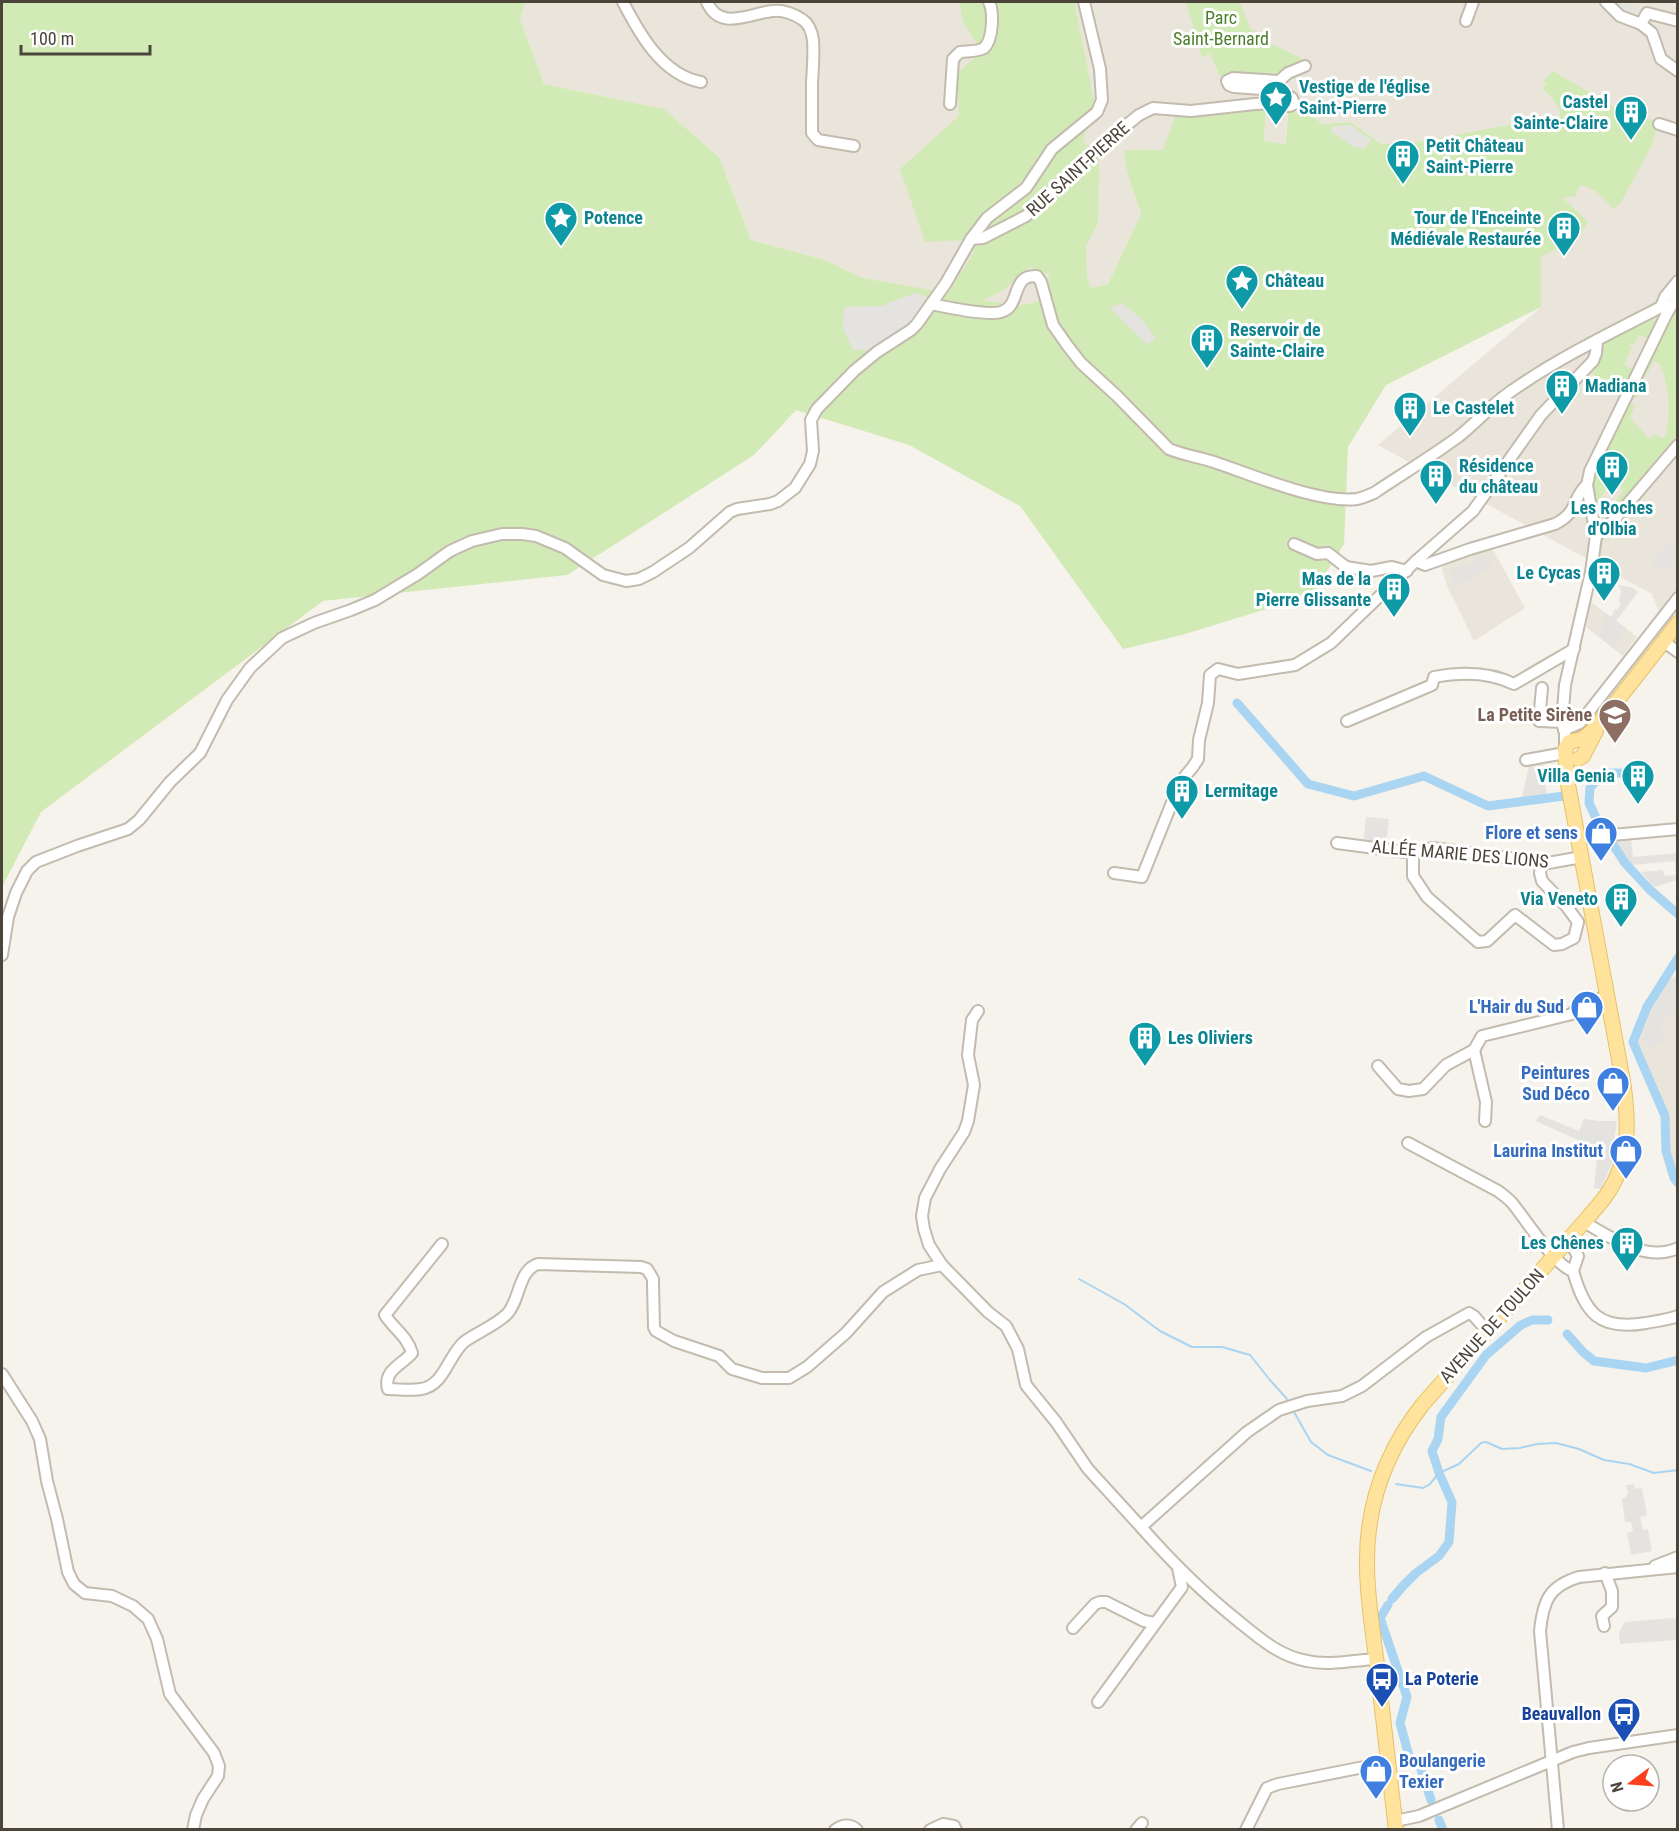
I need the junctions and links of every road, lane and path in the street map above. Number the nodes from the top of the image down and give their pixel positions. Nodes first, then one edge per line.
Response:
1 (623, 2) edge
2 (707, 2) edge
3 (989, 2) edge
4 (1084, 2) edge
5 (1473, 2) edge
6 (1606, 2) edge
7 (1466, 21) dead end
8 (1677, 21) edge
9 (1641, 24) junction
10 (1305, 66) dead end
11 (1677, 70) edge
12 (701, 82) dead end
13 (950, 104) dead end
14 (1659, 124) dead end
15 (1677, 130) edge
16 (854, 147) dead end
17 (971, 239) junction
18 (1677, 281) edge
19 (1677, 296) edge
20 (931, 304) junction
21 (1665, 309) junction
22 (1596, 340) junction
23 (1677, 445) edge
24 (1587, 485) junction
25 (1596, 536) junction
26 (1294, 544) dead end
27 (1416, 561) junction
28 (1407, 571) junction
29 (1677, 598) edge
30 (1677, 623) edge
31 (1664, 641) junction
32 (1574, 649) junction
33 (1677, 652) edge
34 (1542, 688) dead end
35 (1347, 722) dead end
36 (1570, 743) junction
37 (1526, 760) dead end
38 (1677, 829) edge
39 (1579, 838) junction
40 (1337, 843) dead end
41 (1413, 853) junction
42 (1582, 857) junction
43 (1542, 862) junction
44 (1114, 873) dead end
45 (2, 955) edge
46 (1607, 996) junction
47 (978, 1011) dead end
48 (1474, 1050) junction
49 (1378, 1066) dead end
50 (1485, 1121) dead end
51 (1408, 1143) dead end
52 (1584, 1222) junction
53 (1569, 1240) junction
54 (442, 1244) dead end
55 (1676, 1250) edge
56 (1554, 1256) junction
57 (942, 1265) junction
58 (1574, 1271) junction
59 (1677, 1316) edge
60 (1488, 1331) junction
61 (2, 1374) edge
62 (1141, 1527) junction
63 (1677, 1557) edge
64 (1677, 1567) edge
65 (1178, 1568) junction
66 (1644, 1570) junction
67 (1605, 1573) junction
68 (1155, 1623) junction
69 (1604, 1626) dead end
70 (1073, 1628) dead end
71 (1376, 1659) junction
72 (1098, 1702) dead end
73 (1677, 1735) edge
74 (1553, 1759) junction
75 (1389, 1762) junction
76 (1395, 1825) edge
77 (193, 1830) edge
78 (835, 1830) edge
79 (857, 1830) edge
80 (930, 1830) edge
81 (956, 1830) edge
82 (1246, 1830) edge
83 (1558, 1830) edge

1 - 12 street
2 - 16 street
3 - 13 street
4 - 17 street
5 - 7 street
6 - 9 street
8 - 9 street
9 - 11 street
10 - 17 street, RUE SAINT-PIERRE
14 - 15 street
17 - 20 street
18 - 21 street
19 - 21 street
20 - 22 street
20 - 45 street
21 - 22 street
21 - 24 street
22 - 27 street
23 - 25 street
24 - 25 street
24 - 27 street
25 - 32 street
26 - 28 street
27 - 28 street
28 - 44 street
29 - 36 street
30 - 31 main road
31 - 33 street
31 - 36 main road
32 - 35 street
32 - 36 street
34 - 36 street
36 - 37 street
36 - 39 main road, AVENUE DE TOULON
38 - 39 street
39 - 42 main road, AVENUE DE TOULON
40 - 41 street, ALLÉE MARIE DES LIONS
41 - 43 street, ALLÉE MARIE DES LIONS
41 - 43 street
42 - 43 street, ALLÉE MARIE DES LIONS
42 - 46 main road, AVENUE DE TOULON
46 - 48 street
46 - 52 main road, AVENUE DE TOULON
47 - 57 street
48 - 49 street
48 - 50 street
51 - 56 street
52 - 53 main road, AVENUE DE TOULON
52 - 55 street
53 - 56 main road, AVENUE DE TOULON
53 - 58 street
54 - 57 street
56 - 58 street
56 - 60 main road, AVENUE DE TOULON
57 - 62 street
58 - 59 street
60 - 62 street
60 - 71 main road, AVENUE DE TOULON
61 - 77 street
62 - 65 street
63 - 66 street
64 - 66 street
65 - 68 street
65 - 71 street
66 - 67 street
67 - 69 street
67 - 74 street
68 - 70 street
68 - 72 street
71 - 75 main road, AVENUE DE TOULON
73 - 74 street
74 - 76 street
74 - 83 street
75 - 76 main road, AVENUE DE TOULON
75 - 82 street
78 - 79 street
80 - 81 street

